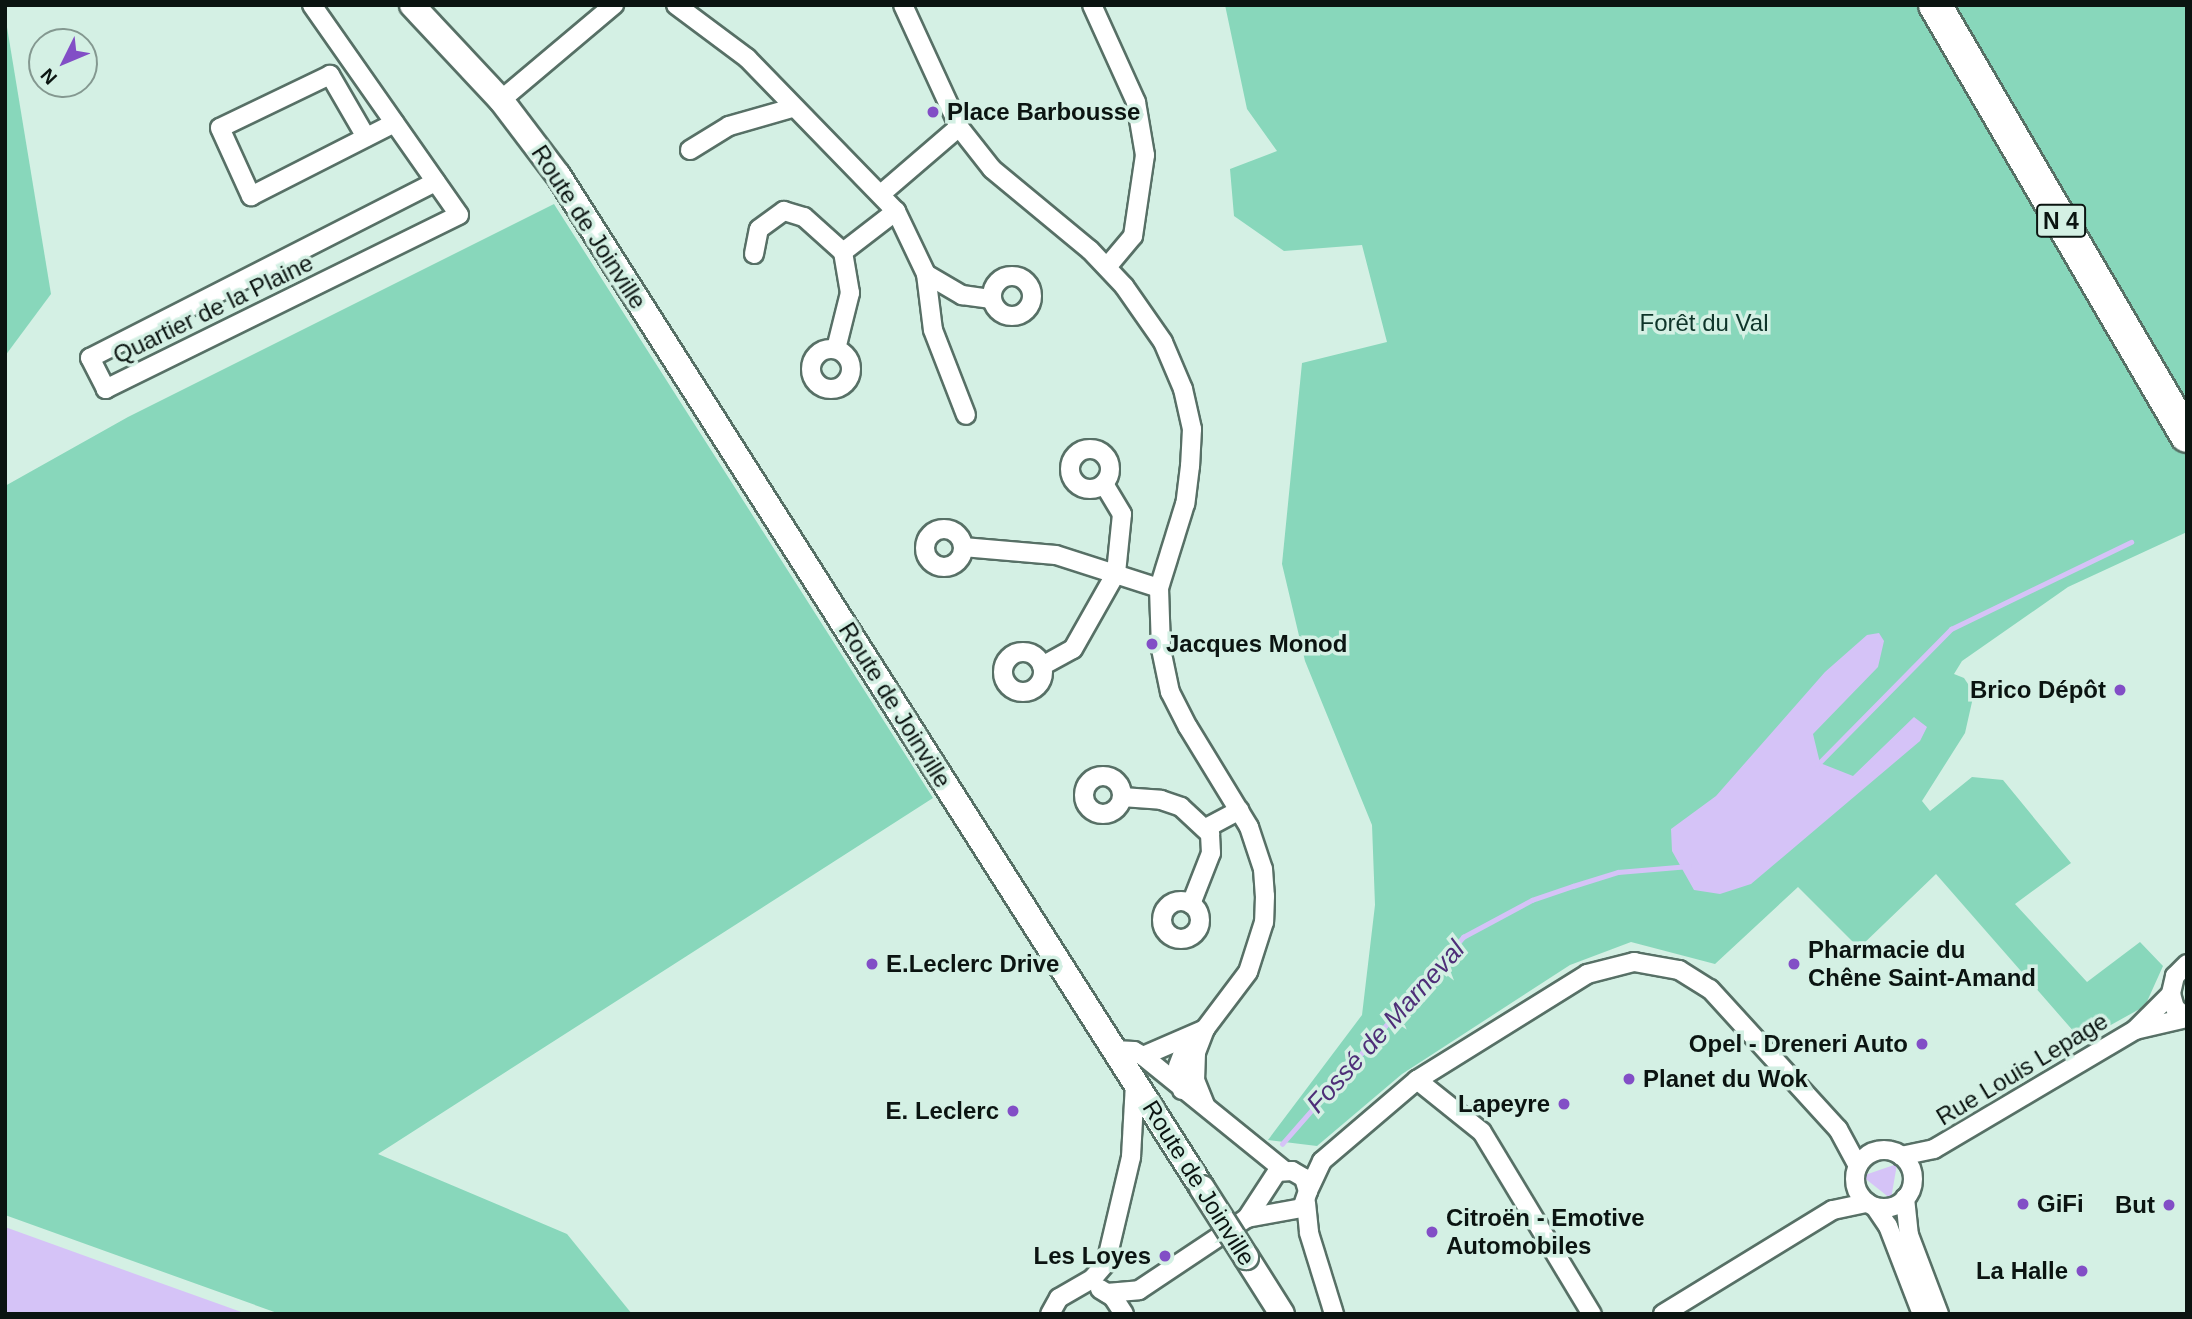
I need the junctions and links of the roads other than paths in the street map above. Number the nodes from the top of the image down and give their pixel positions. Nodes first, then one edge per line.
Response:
1 (312, 5) edge
2 (412, 5) edge
3 (614, 5) edge
4 (676, 5) edge
5 (903, 5) edge
6 (1092, 5) edge
7 (1935, 5) edge
8 (1948, 5) edge
9 (501, 100) junction
10 (792, 108) junction
11 (394, 123) junction
12 (959, 127) junction
13 (366, 137) junction
14 (690, 150) dead end
15 (436, 182) junction
16 (881, 194) junction
17 (896, 211) junction
18 (843, 253) junction
19 (754, 254) dead end
20 (1107, 267) junction
21 (926, 275) junction
22 (992, 299) dead end
23 (836, 349) dead end
24 (2187, 413) edge
25 (966, 415) dead end
26 (2187, 436) edge
27 (1104, 484) dead end
28 (963, 547) dead end
29 (1116, 573) junction
30 (1159, 588) junction
31 (1042, 666) dead end
32 (1122, 797) dead end
33 (1240, 810) junction
34 (1206, 828) junction
35 (1191, 904) dead end
36 (2187, 964) edge
37 (2171, 994) junction
38 (2186, 1018) edge
39 (1205, 1029) junction
40 (2135, 1030) junction
41 (1189, 1037) junction
42 (1114, 1050) junction
43 (1143, 1056) junction
44 (1417, 1080) junction
45 (1135, 1083) junction
46 (1182, 1090) junction
47 (1205, 1105) junction
48 (1838, 1129) junction
49 (1256, 1149) junction
50 (1934, 1150) junction
51 (1875, 1151) junction
52 (1901, 1156) junction
53 (1322, 1161) junction
54 (1288, 1170) junction
55 (1856, 1174) junction
56 (1913, 1177) junction
57 (1266, 1187) junction
58 (1307, 1197) junction
59 (1905, 1198) junction
60 (1871, 1205) junction
61 (1833, 1210) junction
62 (1278, 1212) junction
63 (1247, 1218) junction
64 (1079, 1287) junction
65 (1139, 1290) junction
66 (1107, 1293) junction
67 (1050, 1314) edge
68 (1125, 1314) edge
69 (1282, 1314) edge
70 (1334, 1314) edge
71 (1592, 1314) edge
72 (1663, 1314) edge
73 (1922, 1314) edge
74 (1939, 1314) edge

1 - 11 street
2 - 9 main road, Route de Joinville
3 - 9 street
4 - 10 street
5 - 12 street
6 - 20 street
7 - 26 highway, N 4
8 - 24 highway, N 4
9 - 42 main road, Route de Joinville
10 - 14 street
10 - 16 street
11 - 13 street
11 - 15 street
12 - 16 street
12 - 20 street
13 - 13 street
15 - 15 street, Quartier de la Plaine
16 - 17 street
17 - 18 street
17 - 21 street
18 - 19 street
18 - 23 street
20 - 30 street
21 - 22 street
21 - 25 street
27 - 29 street
28 - 29 street
29 - 30 street
29 - 31 street
30 - 33 street
32 - 34 street
33 - 34 street
33 - 39 street
34 - 35 street
36 - 37 street, Rue Louis Lepage
37 - 38 street
37 - 40 street, Rue Louis Lepage
38 - 40 street, Rue Louis Lepage
39 - 41 street
39 - 47 street
40 - 50 street, Rue Louis Lepage
41 - 43 street
41 - 46 street
42 - 43 street
42 - 45 main road, Route de Joinville
43 - 46 street
44 - 48 street
44 - 53 street
44 - 71 street
45 - 64 street
45 - 69 main road, Route de Joinville, bridge
46 - 47 street
47 - 49 street
48 - 51 street
48 - 55 street
49 - 54 street
49 - 57 street
50 - 52 street, Rue Louis Lepage
50 - 56 street, Rue Louis Lepage
51 - 52 street
51 - 55 street
52 - 56 street
53 - 54 street
53 - 58 street
54 - 57 street
54 - 58 street
55 - 60 street
55 - 61 street
56 - 59 street
57 - 62 street
57 - 63 street
58 - 62 street
58 - 70 street
59 - 60 street
59 - 74 street
60 - 61 street
60 - 73 street
61 - 72 street
62 - 63 street
63 - 65 street
64 - 66 street
64 - 67 street
65 - 66 street
65 - 68 street
66 - 68 street

